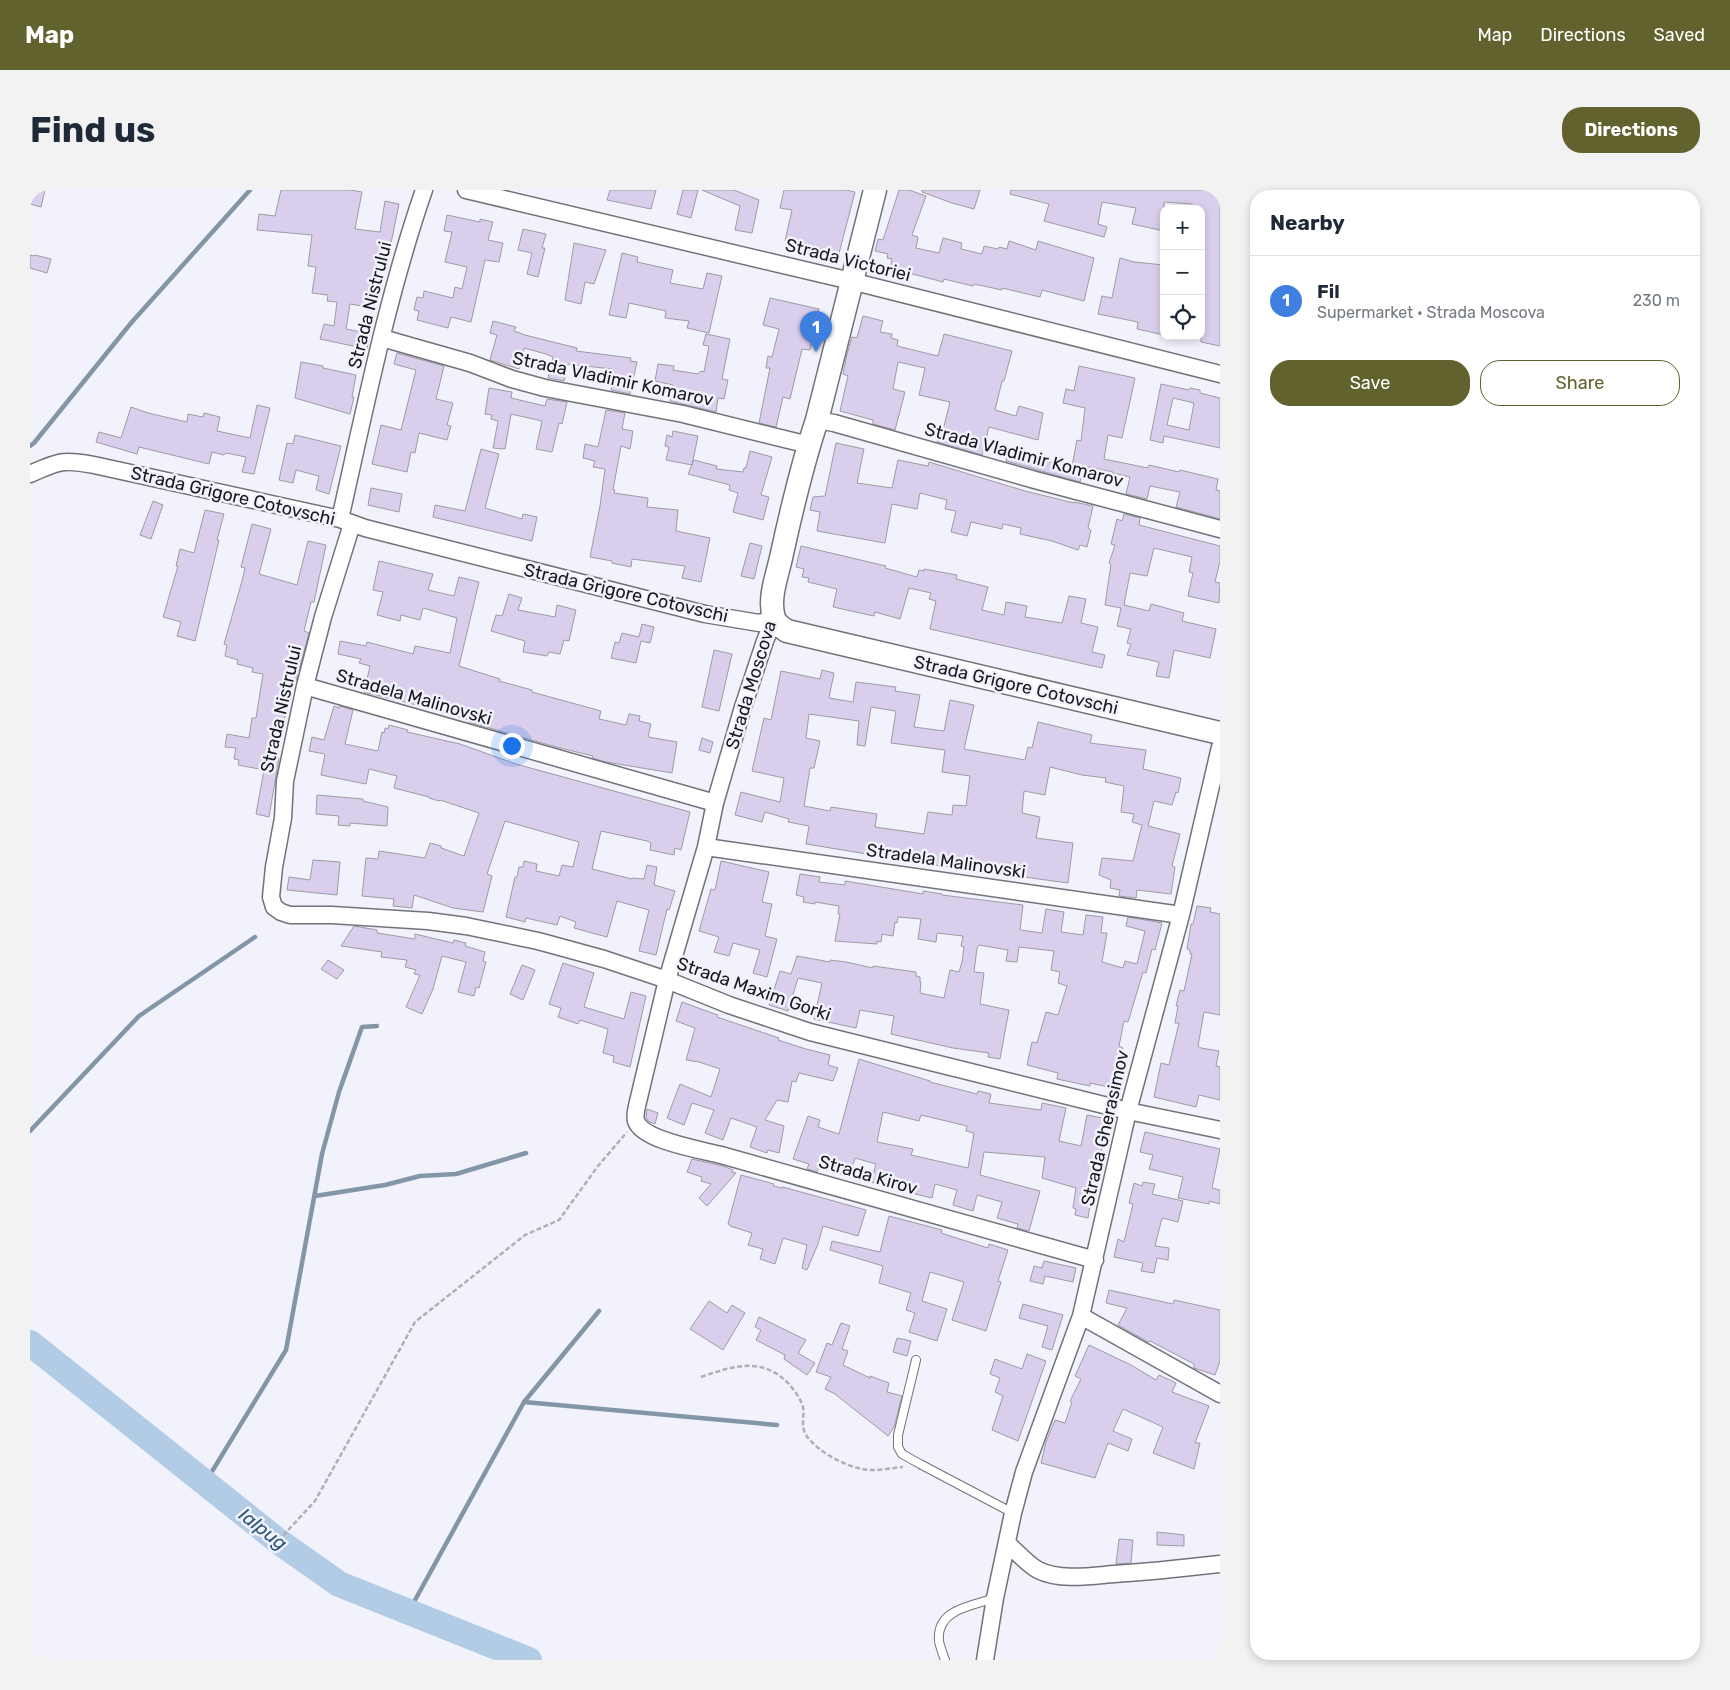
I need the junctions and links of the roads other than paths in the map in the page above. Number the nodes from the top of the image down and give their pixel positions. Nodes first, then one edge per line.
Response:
1 (424, 190) edge
2 (466, 190) edge
3 (875, 190) edge
4 (851, 281) junction
5 (382, 338) junction
6 (1220, 374) edge
7 (817, 420) junction
8 (809, 444) junction
9 (30, 474) edge
10 (346, 521) junction
11 (1220, 529) edge
12 (774, 619) junction
13 (305, 686) junction
14 (1220, 733) edge
15 (1220, 747) edge
16 (715, 803) junction
17 (706, 847) junction
18 (274, 907) joint
19 (1181, 915) junction
20 (667, 980) junction
21 (1128, 1111) junction
22 (636, 1121) joint
23 (1220, 1130) edge
24 (1095, 1260) junction
25 (1081, 1316) junction
26 (916, 1360) dead end
27 (1220, 1394) edge
28 (1013, 1512) junction
29 (1007, 1543) junction
30 (1220, 1564) edge
31 (995, 1598) junction
32 (944, 1660) edge
33 (985, 1660) edge

1 - 5 street, Strada Nistrului
2 - 4 street, Strada Victoriei
3 - 4 street, Strada Moscova
4 - 6 street, Strada Victoriei
4 - 7 street, Strada Moscova
5 - 8 street, Strada Vladimir Komarov
5 - 10 street, Strada Nistrului
7 - 8 street, Strada Moscova
7 - 11 street, Strada Vladimir Komarov
8 - 12 street, Strada Moscova
9 - 10 street, Strada Grigore Cotovschi
10 - 12 street, Strada Grigore Cotovschi
10 - 13 street, Strada Nistrului
12 - 14 street, Strada Grigore Cotovschi
12 - 16 street, Strada Moscova
13 - 16 street, Stradela Malinovski
13 - 18 street, Strada Nistrului
15 - 19 street, Strada Gherasimov
16 - 17 street, Strada Moscova
17 - 19 street, Stradela Malinovski
17 - 20 street, Strada Moscova
18 - 20 street, Strada Maxim Gorki
19 - 21 street, Strada Gherasimov
20 - 21 street, Strada Maxim Gorki
20 - 22 street, Strada Moscova
21 - 23 street, Strada Maxim Gorki
21 - 24 street, Strada Gherasimov
22 - 24 street, Strada Kirov
24 - 25 street, Strada Gherasimov
25 - 27 street
25 - 28 street, Strada Gherasimov
26 - 28 lane
28 - 29 street, Strada Gherasimov
29 - 30 street
29 - 31 street, Strada Gherasimov
31 - 32 lane
31 - 33 street, Strada Gherasimov

